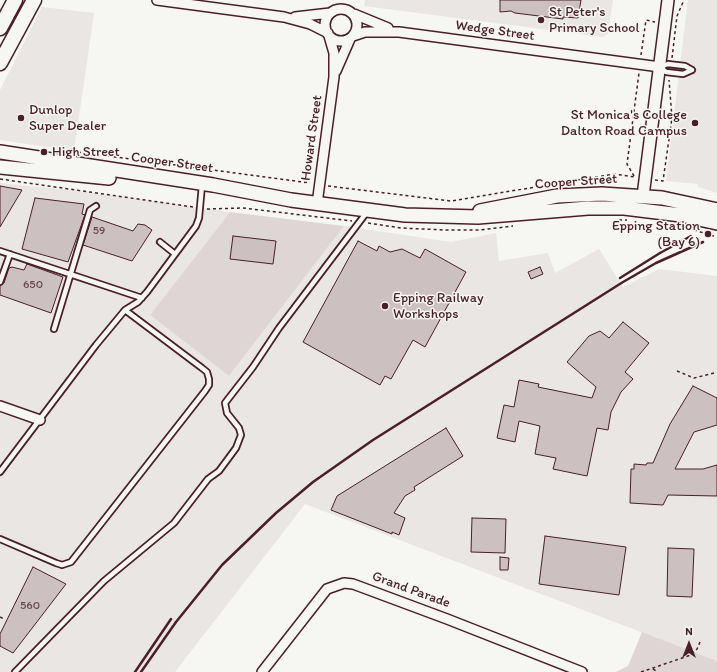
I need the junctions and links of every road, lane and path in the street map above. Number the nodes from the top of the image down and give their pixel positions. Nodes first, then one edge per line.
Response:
1 (15, 0) edge
2 (34, 0) edge
3 (157, 0) edge
4 (337, 0) edge
5 (350, 0) edge
6 (668, 0) edge
7 (684, 0) edge
8 (332, 12) junction
9 (353, 13) junction
10 (284, 17) junction
11 (646, 20) dead end
12 (0, 28) edge
13 (399, 32) junction
14 (328, 35) junction
15 (351, 38) junction
16 (0, 63) edge
17 (640, 64) junction
18 (671, 64) junction
19 (665, 69) junction
20 (334, 77) junction
21 (0, 152) edge
22 (0, 167) edge
23 (645, 179) junction
24 (202, 187) junction
25 (643, 196) junction
26 (317, 204) junction
27 (96, 206) dead end
28 (641, 210) junction
29 (717, 210) edge
30 (368, 211) junction
31 (437, 217) junction
32 (717, 223) edge
33 (160, 242) dead end
34 (0, 251) edge
35 (10, 254) junction
36 (175, 254) junction
37 (71, 274) junction
38 (0, 282) edge
39 (142, 298) junction
40 (125, 310) junction
41 (54, 329) dead end
42 (677, 371) dead end
43 (714, 373) dead end
44 (0, 406) edge
45 (40, 420) junction
46 (0, 472) edge
47 (0, 539) edge
48 (0, 617) edge
49 (4, 618) dead end
50 (700, 642) dead end
51 (653, 668) junction
52 (15, 672) edge
53 (262, 672) edge
54 (582, 672) edge
55 (641, 672) edge
56 (658, 672) edge

1 - 12 main road
2 - 16 main road
3 - 10 street
4 - 8 street
5 - 9 street
6 - 19 street
7 - 18 path
8 - 9 street
8 - 10 street
8 - 14 street
9 - 13 street, Wedge Street
9 - 15 street
10 - 14 street
11 - 17 path
13 - 15 street, Wedge Street
13 - 17 street, Wedge Street
14 - 15 street
14 - 20 street, Howard Street
15 - 20 street, Howard Street
17 - 19 street, Wedge Street
17 - 23 path
18 - 19 lane
18 - 19 lane
19 - 23 street
19 - 23 path
20 - 26 street, Howard Street
21 - 24 main road, Cooper Street
22 - 24 main road, Cooper Street
23 - 25 street
24 - 26 main road, Cooper Street
24 - 36 lane
25 - 28 main road
25 - 29 main road, Cooper Street
25 - 31 main road, Cooper Street
26 - 30 main road, Cooper Street
27 - 37 lane
28 - 31 main road, Cooper Street
28 - 32 main road, Cooper Street
30 - 31 main road, Cooper Street
30 - 52 lane
33 - 36 lane
34 - 35 lane
35 - 37 lane
35 - 38 lane
36 - 39 lane
37 - 39 lane
37 - 41 lane
39 - 40 lane
40 - 45 lane
40 - 47 lane
42 - 43 path
44 - 45 street
45 - 46 lane
48 - 49 path
50 - 51 path
51 - 55 path
51 - 56 path
53 - 54 street, Grand Parade

